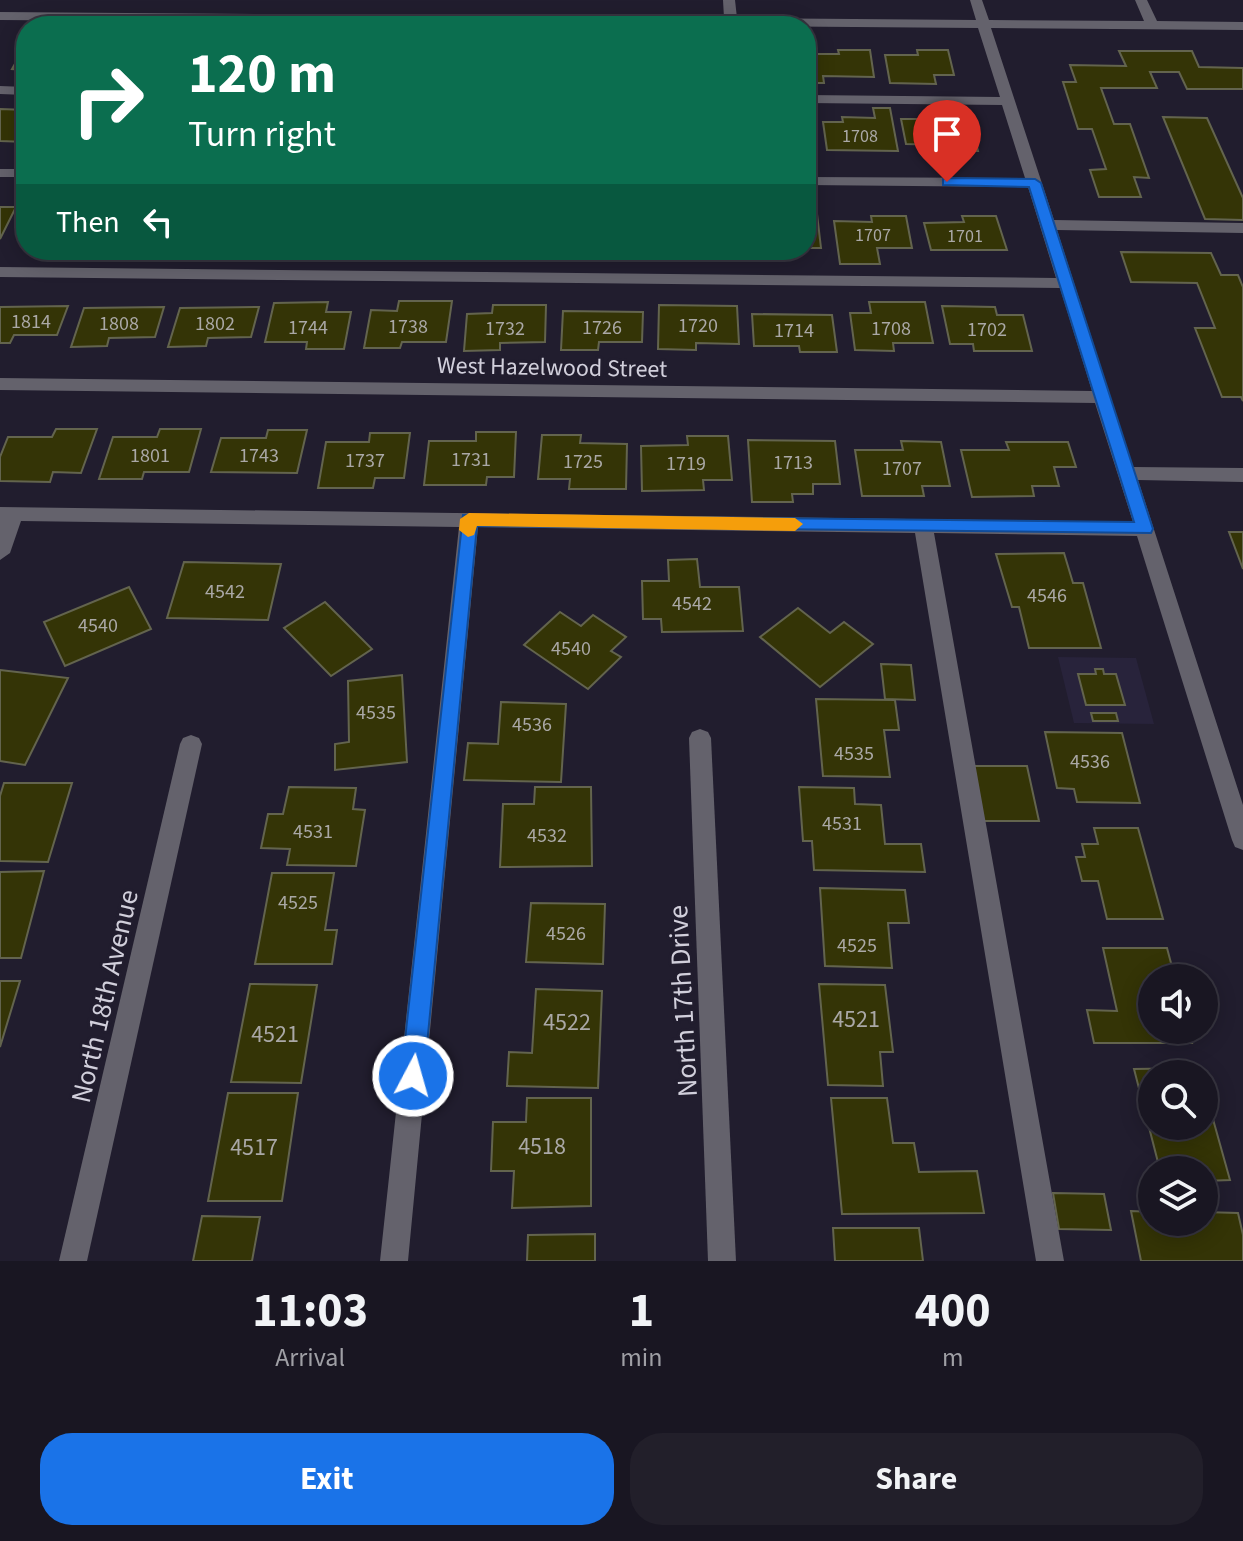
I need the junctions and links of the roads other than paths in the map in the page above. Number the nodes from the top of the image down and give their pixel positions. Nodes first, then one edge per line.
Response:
1 (976, 0) edge
2 (1141, 0) edge
3 (16, 16) edge
4 (612, 16) edge
5 (816, 23) edge
6 (984, 25) junction
7 (1153, 26) junction
8 (1243, 26) edge
9 (816, 99) edge
10 (1008, 101) junction
11 (816, 181) edge
12 (1035, 183) junction
13 (1049, 225) junction
14 (1243, 228) edge
15 (0, 272) edge
16 (1067, 283) junction
17 (0, 384) edge
18 (1104, 397) junction
19 (1128, 473) junction
20 (1243, 475) edge
21 (7, 514) edge
22 (469, 519) junction
23 (923, 526) junction
24 (1145, 529) junction
25 (0, 553) edge
26 (700, 738) dead end
27 (191, 744) dead end
28 (1243, 840) edge
29 (73, 1261) edge
30 (394, 1261) edge
31 (722, 1261) edge
32 (1050, 1261) edge

1 - 6 street
2 - 7 street
3 - 4 street
5 - 6 street
6 - 7 street
6 - 10 street
7 - 8 street
9 - 10 street
10 - 12 street
11 - 12 street
12 - 13 street
13 - 14 street
13 - 16 street
15 - 16 street
16 - 18 street
17 - 18 street, West Hazelwood Street
18 - 19 street
19 - 20 street
19 - 24 street
21 - 22 street
21 - 25 street
22 - 23 street
22 - 30 street
23 - 24 street
23 - 32 street
24 - 28 street
26 - 31 street, North 17th Drive
27 - 29 street, North 18th Avenue

